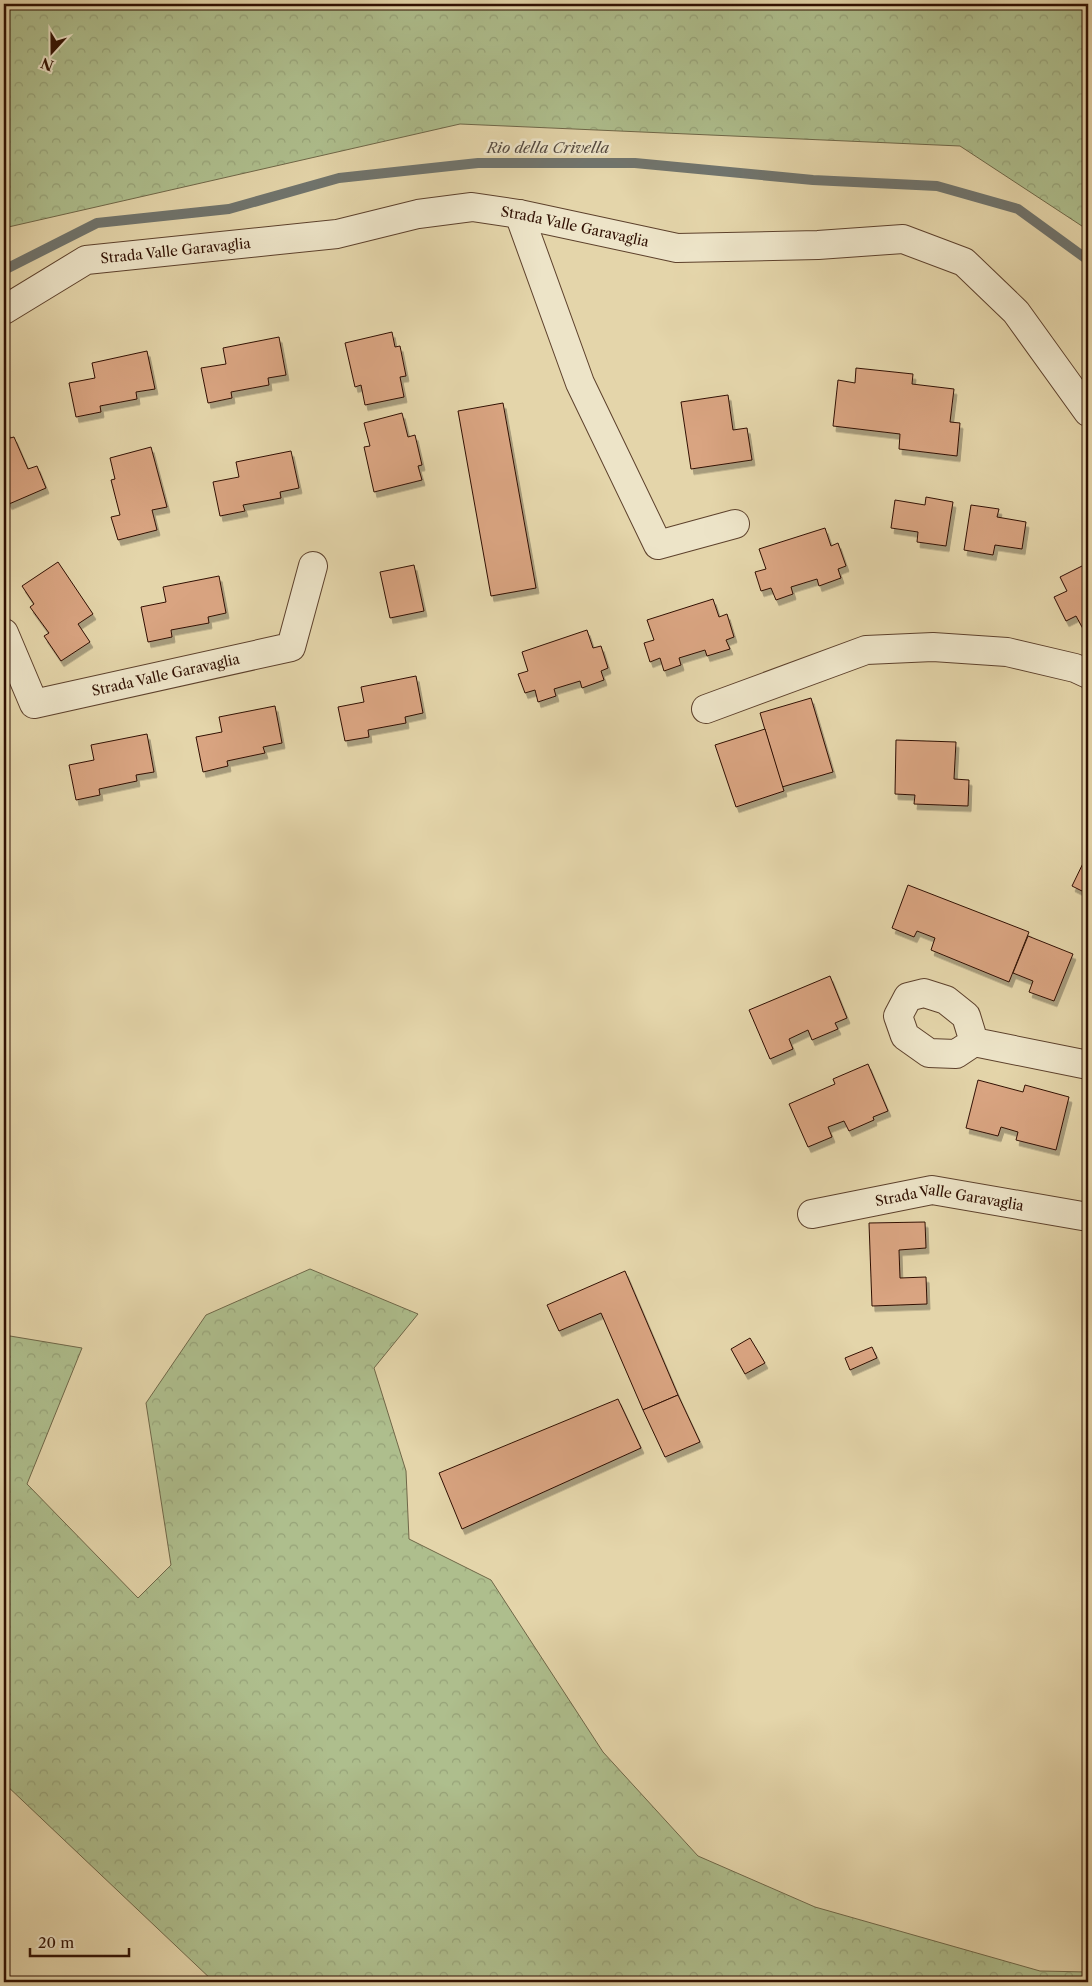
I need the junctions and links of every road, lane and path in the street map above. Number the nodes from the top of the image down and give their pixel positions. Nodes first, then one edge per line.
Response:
1 (519, 214) junction
2 (4, 310) edge
3 (1088, 412) edge
4 (735, 524) dead end
5 (313, 566) dead end
6 (4, 633) edge
7 (1088, 674) edge
8 (706, 709) dead end
9 (974, 1042) dead end
10 (1088, 1065) edge
11 (812, 1214) dead end
12 (1088, 1217) edge

1 - 2 street, Strada Valle Garavaglia
1 - 3 street, Strada Valle Garavaglia
1 - 4 street
5 - 6 street, Strada Valle Garavaglia
7 - 8 street
9 - 10 street
11 - 12 street, Strada Valle Garavaglia

